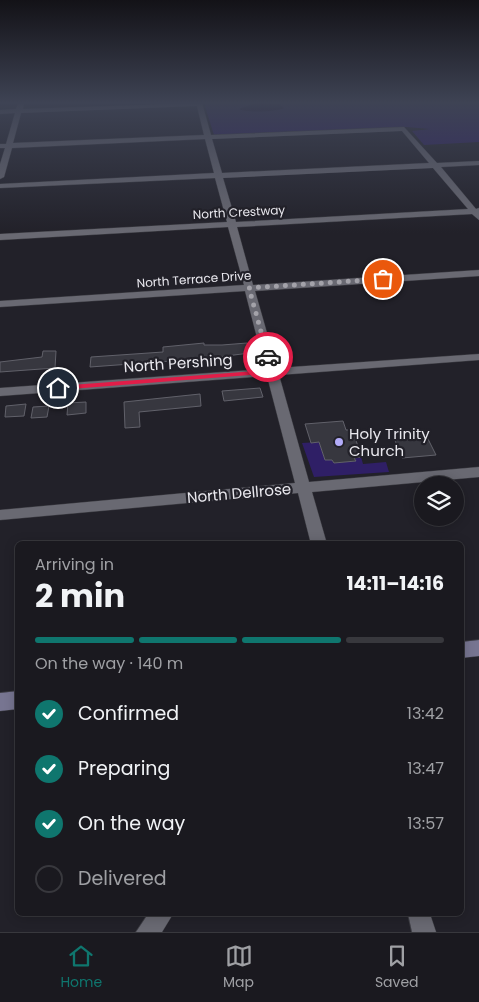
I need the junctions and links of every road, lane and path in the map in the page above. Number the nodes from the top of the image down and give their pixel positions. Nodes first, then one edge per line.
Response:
1 (8, 146) edge
2 (211, 146) edge
3 (420, 146) edge
4 (479, 163) edge
5 (436, 165) junction
6 (218, 176) junction
7 (0, 177) edge
8 (0, 186) edge
9 (478, 213) edge
10 (231, 224) junction
11 (0, 237) edge
12 (479, 273) edge
13 (249, 288) junction
14 (0, 304) edge
15 (479, 356) edge
16 (272, 372) junction
17 (0, 392) edge
18 (479, 472) edge
19 (303, 487) junction
20 (0, 515) edge
21 (318, 541) edge
22 (479, 648) edge
23 (464, 650) edge
24 (15, 700) edge
25 (0, 702) edge
26 (160, 916) edge
27 (420, 916) edge
28 (148, 932) edge
29 (424, 932) edge

1 - 7 street
2 - 6 street
3 - 5 street
4 - 5 street
5 - 6 street
5 - 9 street
6 - 8 street
6 - 10 street
9 - 10 street, North Crestway
10 - 11 street, North Crestway
10 - 13 street
12 - 13 street, North Terrace Drive
13 - 14 street, North Terrace Drive
13 - 16 street
15 - 16 street, North Pershing
16 - 17 street, North Pershing
16 - 19 street
18 - 19 street, North Dellrose
19 - 20 street, North Dellrose
19 - 21 street
22 - 23 main road
24 - 25 main road
26 - 28 street
27 - 29 street

